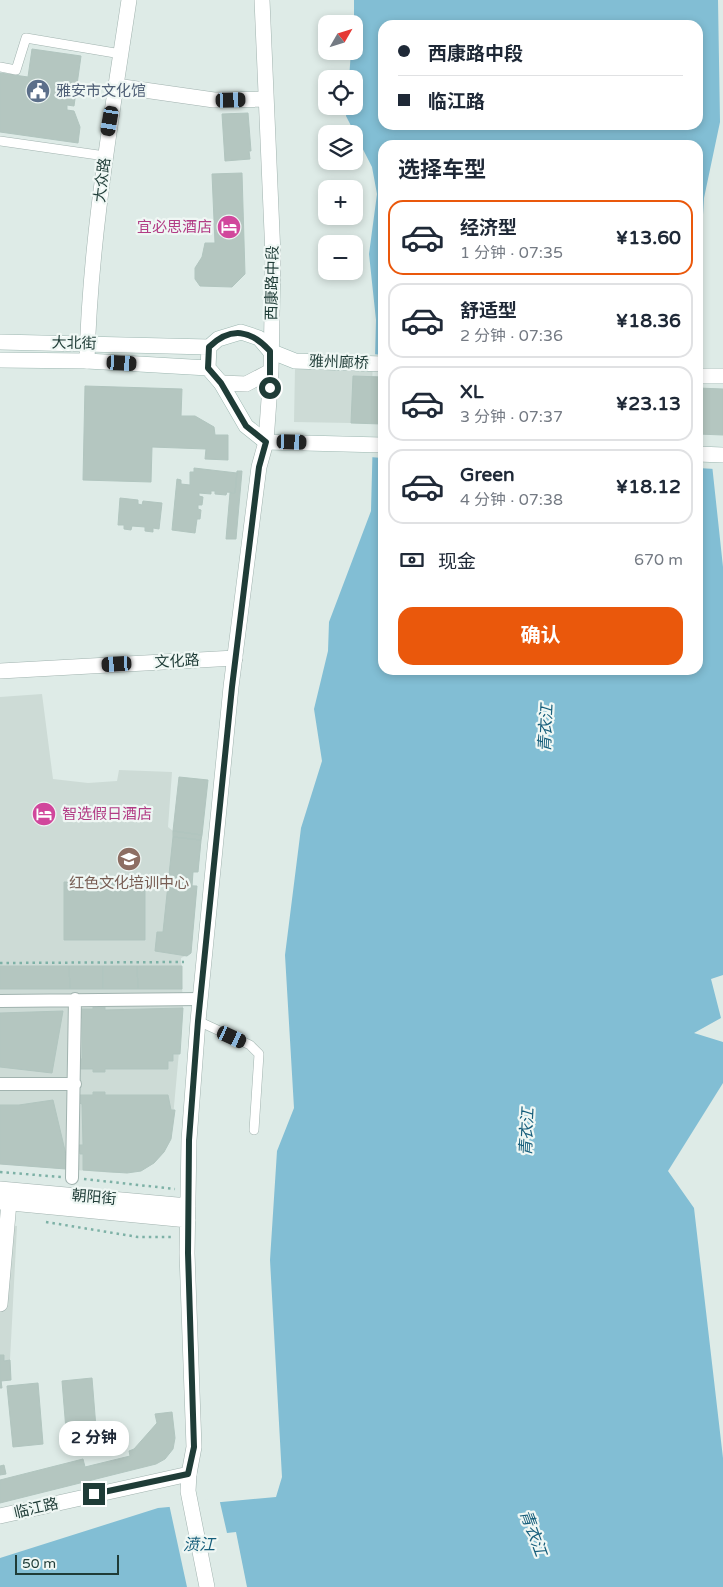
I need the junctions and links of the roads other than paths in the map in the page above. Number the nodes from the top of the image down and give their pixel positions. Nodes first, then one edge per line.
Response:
1 (129, 0) edge
2 (262, 0) edge
3 (121, 54) junction
4 (0, 66) edge
5 (116, 86) junction
6 (265, 99) junction
7 (0, 141) edge
8 (104, 156) junction
9 (0, 342) edge
10 (88, 343) junction
11 (209, 347) junction
12 (270, 351) junction
13 (0, 360) edge
14 (87, 361) junction
15 (378, 364) edge
16 (208, 368) junction
17 (271, 370) junction
18 (703, 376) edge
19 (723, 376) edge
20 (221, 383) junction
21 (266, 442) junction
22 (378, 445) edge
23 (703, 454) edge
24 (723, 454) edge
25 (235, 658) junction
26 (0, 671) edge
27 (75, 999) junction
28 (201, 999) junction
29 (0, 1001) edge
30 (198, 1021) junction
31 (0, 1084) edge
32 (74, 1084) junction
33 (254, 1130) dead end
34 (72, 1178) road end
35 (5, 1195) edge
36 (188, 1213) junction
37 (0, 1304) edge
38 (188, 1474) junction
39 (0, 1516) edge
40 (207, 1587) edge

1 - 3 street, 大众路
2 - 6 street, 西康路中段
3 - 4 lane
3 - 5 street, 大众路
5 - 6 street
5 - 8 street, 大众路
6 - 12 street, 西康路中段
7 - 8 lane
8 - 10 street, 大众路
9 - 10 street, 大北街
10 - 11 street, 大北街
10 - 14 street, 大众路
11 - 12 street
11 - 16 street
12 - 15 street, 雅州廊桥
12 - 17 street, 西康路中段
13 - 14 street, 大北街
14 - 16 street, 大北街
16 - 20 street
17 - 20 street
17 - 21 street, 西康路中段
18 - 19 street
20 - 21 street
21 - 22 street
21 - 25 street, 西康路中段
23 - 24 street
25 - 26 street, 文化路
25 - 28 street, 西康路中段
27 - 28 street
27 - 29 street
27 - 32 street
28 - 30 street, 西康路中段
30 - 33 lane
30 - 36 street, 西康路中段
31 - 32 street
32 - 34 street
35 - 36 street, 朝阳街
35 - 37 street
36 - 38 street, 西康路中段
38 - 39 street, 临江路
38 - 40 street, 西康路中段

